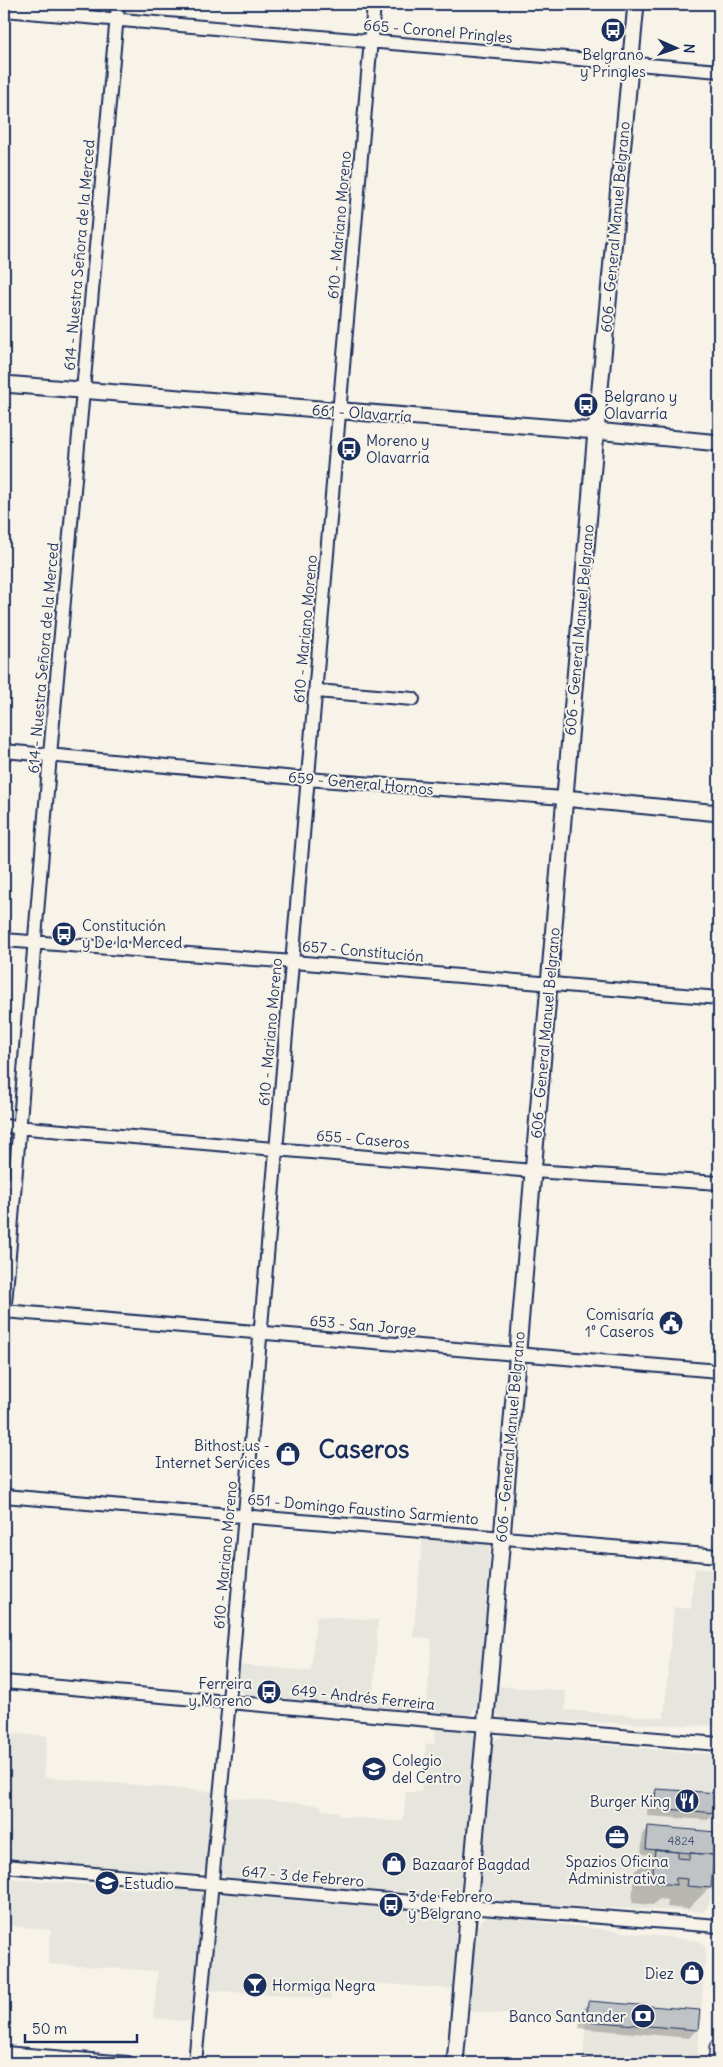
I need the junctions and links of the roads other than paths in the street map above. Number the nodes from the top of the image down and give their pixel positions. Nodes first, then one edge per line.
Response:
1 (118, 4) edge
2 (374, 4) edge
3 (636, 4) edge
4 (4, 10) edge
5 (117, 19) junction
6 (370, 42) junction
7 (631, 64) junction
8 (719, 71) edge
9 (4, 384) edge
10 (82, 391) junction
11 (340, 411) junction
12 (596, 431) junction
13 (719, 443) edge
14 (316, 691) junction
15 (413, 698) dead end
16 (4, 751) edge
17 (50, 755) junction
18 (307, 779) junction
19 (564, 798) junction
20 (719, 814) edge
21 (4, 940) edge
22 (36, 942) junction
23 (293, 962) junction
24 (549, 983) junction
25 (719, 998) edge
26 (4, 1126) edge
27 (19, 1128) junction
28 (275, 1148) junction
29 (533, 1171) junction
30 (719, 1183) edge
31 (4, 1311) edge
32 (4, 1316) edge
33 (260, 1333) junction
34 (517, 1355) junction
35 (719, 1371) edge
36 (4, 1496) edge
37 (245, 1515) junction
38 (502, 1538) junction
39 (719, 1556) edge
40 (4, 1682) edge
41 (229, 1701) junction
42 (485, 1726) junction
43 (719, 1744) edge
44 (4, 1866) edge
45 (212, 1884) junction
46 (468, 1907) junction
47 (719, 1926) edge
48 (719, 2048) edge
49 (4, 2053) edge
50 (128, 2063) edge
51 (195, 2063) edge
52 (455, 2063) edge
53 (718, 2063) edge

1 - 5 street, 614 - Nuestra Señora de la Merced
2 - 6 street, 610 - Mariano Moreno
3 - 7 street, 606 - General Manuel Belgrano
4 - 5 street, 665 - Coronel Pringles
5 - 6 street, 665 - Coronel Pringles
5 - 10 street, 614 - Nuestra Señora de la Merced
6 - 7 street, 665 - Coronel Pringles
6 - 11 street, 610 - Mariano Moreno
7 - 8 street, 665 - Coronel Pringles
7 - 12 street, 606 - General Manuel Belgrano
9 - 10 street, 661 - Olavarría
10 - 11 street, 661 - Olavarría
10 - 17 street, 614 - Nuestra Señora de la Merced
11 - 12 street, 661 - Olavarría
11 - 14 street, 610 - Mariano Moreno
12 - 13 street, 661 - Olavarría
12 - 19 street, 606 - General Manuel Belgrano
14 - 15 street
14 - 18 street, 610 - Mariano Moreno
16 - 17 street, 659 - General Hornos
17 - 18 street, 659 - General Hornos
17 - 22 street, 614 - Nuestra Señora de la Merced
18 - 19 street, 659 - General Hornos
18 - 23 street, 610 - Mariano Moreno
19 - 20 street, 659 - General Hornos
19 - 24 street, 606 - General Manuel Belgrano
21 - 22 street, 657 - Constitución
22 - 23 street, 657 - Constitución
22 - 27 street, 614 - Nuestra Señora de la Merced
23 - 24 street, 657 - Constitución
23 - 28 street, 610 - Mariano Moreno
24 - 25 street, 657 - Constitución
24 - 29 street, 606 - General Manuel Belgrano
26 - 27 street, 655 - Caseros
27 - 28 street, 655 - Caseros
27 - 31 street, 614 - Nuestra Señora de la Merced
28 - 29 street, 655 - Caseros
28 - 33 street, 610 - Mariano Moreno
29 - 30 street, 655 - Caseros
29 - 34 street, 606 - General Manuel Belgrano
31 - 32 street, 614 - Nuestra Señora de la Merced
31 - 33 street, 653 - San Jorge
33 - 34 street, 653 - San Jorge
33 - 37 street, 610 - Mariano Moreno
34 - 35 street, 653 - San Jorge
34 - 38 street, 606 - General Manuel Belgrano
36 - 37 street, 651 - Domingo Faustino Sarmiento
37 - 38 street, 651 - Domingo Faustino Sarmiento
37 - 41 street, 610 - Mariano Moreno
38 - 39 street, 651 - Domingo Faustino Sarmiento
38 - 42 street, 606 - General Manuel Belgrano
40 - 41 street, 649 - Andrés Ferreira
41 - 42 street, 649 - Andrés Ferreira
41 - 45 street, 610 - Mariano Moreno
42 - 43 street, 649 - Andrés Ferreira
42 - 46 street, 606 - General Manuel Belgrano
44 - 45 street, 647 - 3 de Febrero
45 - 46 street, 647 - 3 de Febrero
45 - 51 street, 610 - Mariano Moreno
46 - 47 street, 647 - 3 de Febrero
46 - 52 street, 606 - General Manuel Belgrano
48 - 53 main road
49 - 50 street

